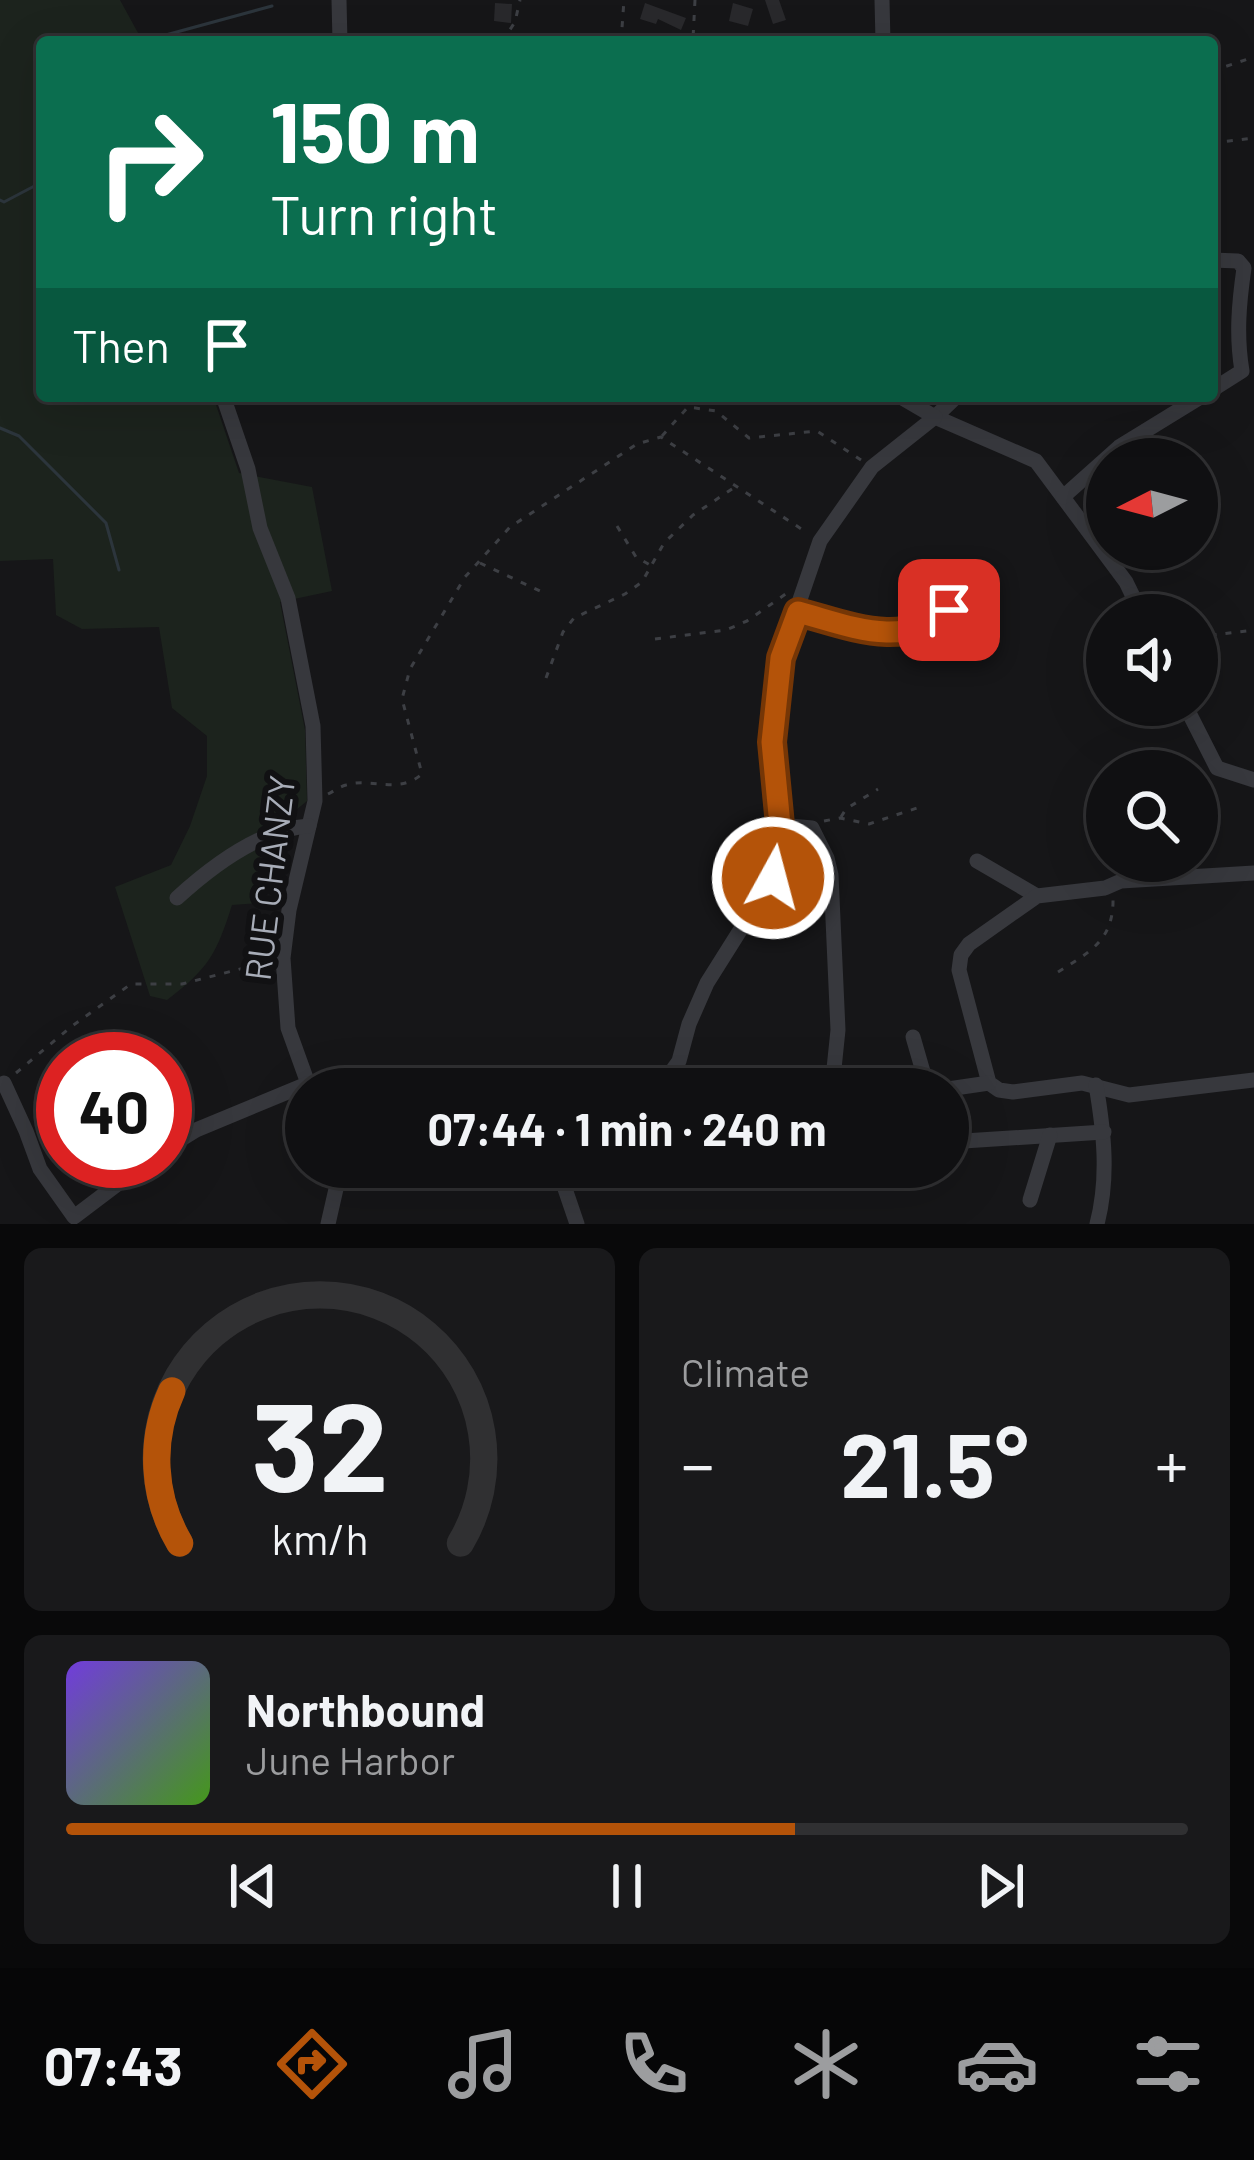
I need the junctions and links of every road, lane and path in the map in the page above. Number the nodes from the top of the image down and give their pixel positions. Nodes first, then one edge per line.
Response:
1 (339, 0) edge
2 (520, 0) edge
3 (624, 0) edge
4 (695, 0) edge
5 (881, 0) edge
6 (340, 36) edge
7 (506, 36) edge
8 (621, 36) edge
9 (693, 36) edge
10 (883, 36) edge
11 (1254, 57) edge
12 (1218, 69) edge
13 (1254, 138) edge
14 (1218, 142) edge
15 (1218, 260) edge
16 (1218, 386) edge
17 (225, 402) edge
18 (909, 402) edge
19 (950, 402) edge
20 (1193, 402) edge
21 (934, 417) junction
22 (661, 437) junction
23 (872, 467) junction
24 (736, 486) junction
25 (1063, 496) junction
26 (617, 526) dead end
27 (820, 541) junction
28 (478, 562) junction
29 (652, 566) junction
30 (804, 589) junction
31 (540, 591) dead end
32 (1132, 594) edge
33 (956, 601) dead end
34 (798, 612) junction
35 (1254, 630) edge
36 (1218, 634) edge
37 (655, 638) dead end
38 (547, 678) dead end
39 (1196, 726) edge
40 (1254, 780) edge
41 (878, 789) dead end
42 (315, 801) junction
43 (916, 808) dead end
44 (841, 818) junction
45 (780, 825) junction
46 (309, 826) junction
47 (812, 828) junction
48 (977, 861) dead end
49 (1254, 872) edge
50 (1218, 874) edge
51 (1119, 882) edge
52 (1120, 882) edge
53 (1036, 896) junction
54 (177, 898) dead end
55 (283, 958) junction
56 (1058, 973) dead end
57 (913, 1037) dead end
58 (302, 1068) edge
59 (674, 1068) edge
60 (834, 1068) edge
61 (922, 1068) edge
62 (1254, 1080) edge
63 (4, 1083) joint
64 (988, 1083) junction
65 (1096, 1085) junction
66 (969, 1086) edge
67 (285, 1096) edge
68 (192, 1132) edge
69 (1104, 1132) junction
70 (1050, 1135) junction
71 (969, 1141) edge
72 (36, 1159) edge
73 (53, 1188) edge
74 (112, 1188) edge
75 (336, 1188) edge
76 (565, 1188) edge
77 (1030, 1200) dead end
78 (328, 1224) edge
79 (577, 1224) edge
80 (1097, 1224) edge

1 - 6 street
2 - 7 path
3 - 8 path
4 - 9 path
5 - 10 street
11 - 12 path
13 - 14 path
15 - 16 street
17 - 42 street, RUE CHANZY
18 - 21 street
19 - 21 street
20 - 25 street
21 - 23 street
21 - 25 street
22 - 23 path
22 - 24 path
22 - 28 path
23 - 27 street
24 - 27 path
24 - 29 path
25 - 32 street
26 - 29 path
27 - 30 street
28 - 31 path
28 - 42 path
29 - 38 path
30 - 34 street
30 - 37 path
33 - 34 street
34 - 45 street
35 - 36 path
39 - 40 street
41 - 44 path
42 - 46 street, RUE CHANZY
43 - 44 path
44 - 47 path
45 - 47 street
45 - 59 street
46 - 54 street
46 - 55 street, RUE CHANZY
47 - 60 street
48 - 53 street
49 - 50 street
51 - 53 street
52 - 56 path
53 - 64 street
55 - 58 street, RUE CHANZY
55 - 63 path
57 - 61 street
62 - 65 street
63 - 72 street
64 - 65 street
64 - 66 street
65 - 69 street
67 - 68 street
69 - 70 street
69 - 80 street
70 - 71 street
70 - 77 street
73 - 74 street
75 - 78 street
76 - 79 street

